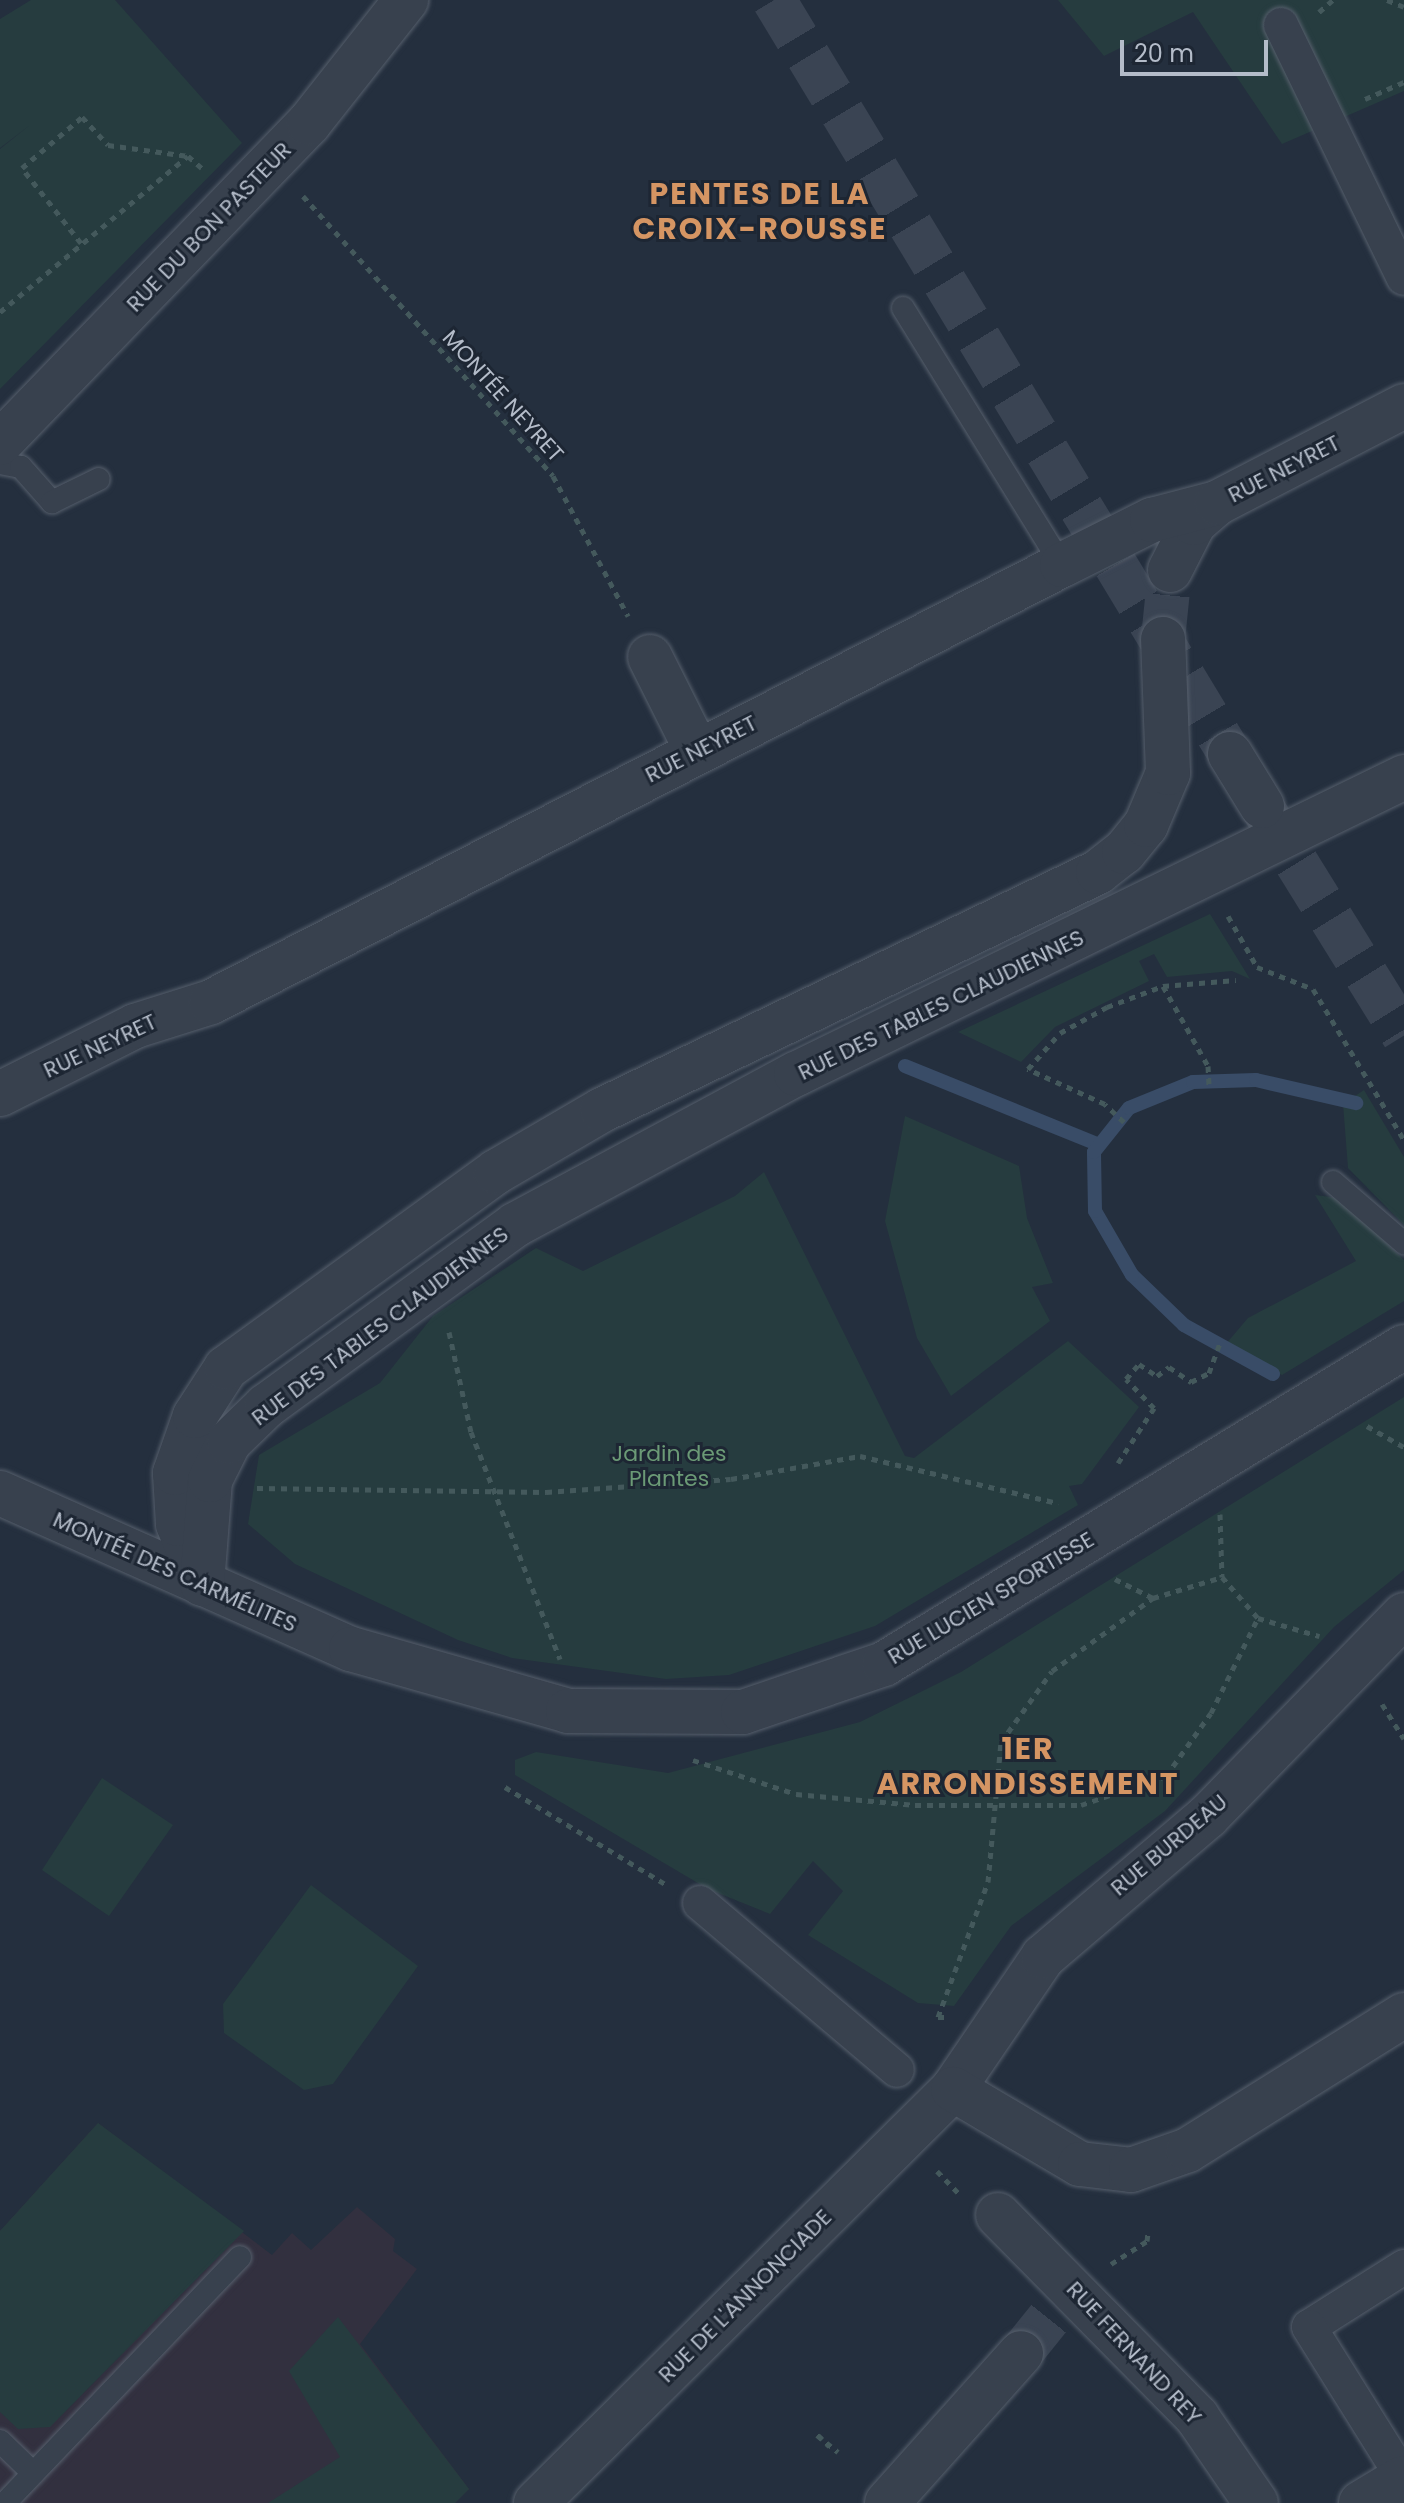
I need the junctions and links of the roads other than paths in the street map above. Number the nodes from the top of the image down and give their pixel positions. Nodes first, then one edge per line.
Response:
1 (406, 0) edge
2 (1281, 25) dead end
3 (1404, 278) edge
4 (903, 308) dead end
5 (1404, 406) edge
6 (0, 443) edge
7 (0, 463) edge
8 (99, 479) dead end
9 (1217, 503) junction
10 (1062, 565) junction
11 (1170, 570) tunnel mouth
12 (1163, 639) tunnel mouth
13 (641, 641) road end
14 (697, 751) junction
15 (1230, 754) tunnel mouth
16 (1404, 777) edge
17 (1262, 806) tunnel mouth
18 (0, 1094) edge
19 (1333, 1182) dead end
20 (1404, 1243) edge
21 (1404, 1347) edge
22 (0, 1493) edge
23 (202, 1584) junction
24 (1404, 1615) edge
25 (351, 1649) joint
26 (700, 1903) road end
27 (1404, 2015) edge
28 (897, 2070) dead end
29 (953, 2089) junction
30 (998, 2215) dead end
31 (240, 2257) dead end
32 (1404, 2267) edge
33 (1021, 2353) tunnel mouth
34 (0, 2441) edge
35 (33, 2473) junction
36 (1402, 2479) edge
37 (5, 2503) edge
38 (536, 2503) edge
39 (887, 2503) edge
40 (1256, 2503) edge
41 (1361, 2503) edge

1 - 6 street, RUE DU BON PASTEUR
2 - 3 street
4 - 10 lane
5 - 9 street, RUE NEYRET
7 - 8 lane
9 - 10 street, RUE NEYRET
9 - 11 street
10 - 14 street, RUE NEYRET
12 - 23 street
13 - 14 street
14 - 18 street, RUE NEYRET
15 - 17 street
16 - 23 street, RUE DES TABLES CLAUDIENNES
19 - 20 lane
21 - 25 street, RUE LUCIEN SPORTISSE
22 - 23 street, MONTÉE DES CARMÉLITES
23 - 25 street, MONTÉE DES CARMÉLITES
24 - 29 street, RUE BURDEAU
26 - 28 street
27 - 29 street
29 - 38 street, RUE DE L'ANNONCIADE
30 - 40 street, RUE FERNAND REY
31 - 35 lane
32 - 36 street
33 - 39 street
34 - 35 lane
35 - 37 lane
36 - 41 street

